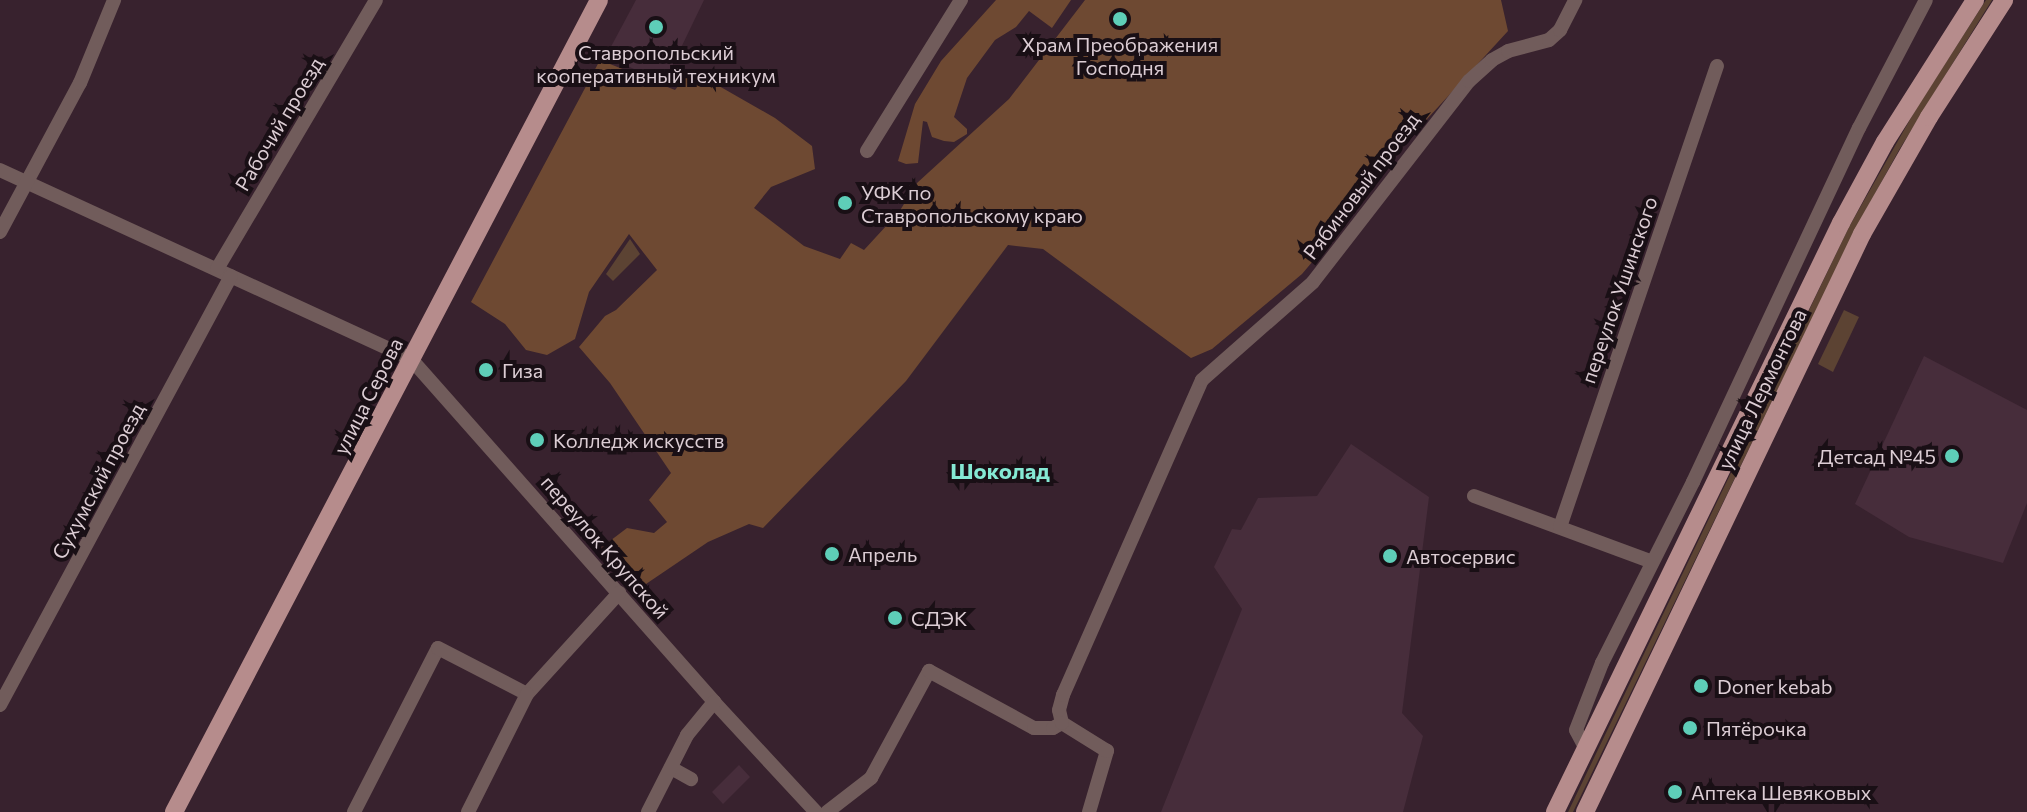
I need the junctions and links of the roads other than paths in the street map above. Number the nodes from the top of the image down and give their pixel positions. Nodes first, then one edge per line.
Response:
1 (114, 0) edge
2 (376, 0) edge
3 (599, 0) edge
4 (961, 0) edge
5 (1575, 0) edge
6 (1926, 0) edge
7 (1975, 0) edge
8 (2004, 0) edge
9 (1717, 66) dead end
10 (867, 151) dead end
11 (0, 170) edge
12 (27, 182) junction
13 (0, 232) edge
14 (224, 272) junction
15 (411, 359) junction
16 (1474, 496) dead end
17 (1560, 527) junction
18 (1652, 562) junction
19 (619, 593) junction
20 (527, 694) junction
21 (714, 702) junction
22 (0, 705) edge
23 (1062, 723) junction
24 (1586, 749) junction
25 (671, 768) junction
26 (691, 779) dead end
27 (174, 812) edge
28 (354, 812) edge
29 (468, 812) edge
30 (648, 812) edge
31 (816, 812) edge
32 (827, 812) edge
33 (1089, 812) edge
34 (1555, 812) edge
35 (1585, 812) edge

1 - 12 street
2 - 14 street, Рабочий проезд
3 - 15 main road, улица Серова
4 - 10 street
5 - 23 street, Рябиновый проезд
6 - 18 street
7 - 24 main road, улица Лермонтова
8 - 35 main road, улица Лермонтова
9 - 17 street, переулок Ушинского
11 - 12 street, переулок Крупской
12 - 13 street
12 - 14 street, переулок Крупской
14 - 15 street, переулок Крупской
14 - 22 street, Сухумский проезд
15 - 19 street, переулок Крупской
15 - 27 main road, улица Серова
16 - 17 street
17 - 18 street
18 - 24 street
19 - 20 street
19 - 21 street, переулок Крупской
20 - 28 street
20 - 29 street
21 - 25 street
21 - 31 street, переулок Крупской
23 - 32 street
23 - 33 street
24 - 34 main road, улица Лермонтова
25 - 26 street
25 - 30 street

